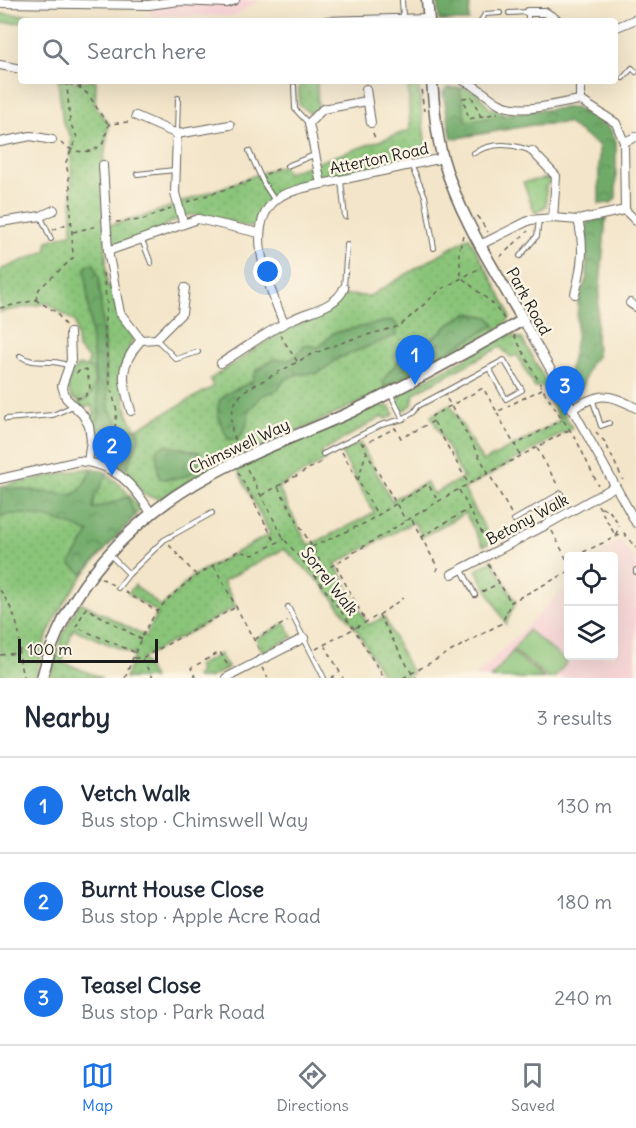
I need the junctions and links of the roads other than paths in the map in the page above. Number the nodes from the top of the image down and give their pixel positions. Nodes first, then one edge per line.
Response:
1 (235, 0) edge
2 (402, 0) edge
3 (427, 0) edge
4 (163, 2) edge
5 (0, 3) edge
6 (528, 12) junction
7 (500, 13) dead end
8 (509, 13) dead end
9 (403, 18) edge
10 (428, 18) edge
11 (483, 18) edge
12 (528, 18) edge
13 (554, 18) edge
14 (636, 19) edge
15 (618, 27) edge
16 (0, 64) edge
17 (18, 68) edge
18 (636, 72) edge
19 (623, 78) dead end
20 (432, 84) edge
21 (473, 84) edge
22 (580, 84) edge
23 (294, 86) dead end
24 (366, 89) dead end
25 (178, 98) dead end
26 (580, 100) junction
27 (367, 101) junction
28 (136, 116) road end
29 (309, 123) junction
30 (371, 123) road end
31 (230, 125) dead end
32 (177, 134) junction
33 (636, 137) edge
34 (52, 140) road end
35 (0, 142) edge
36 (624, 142) junction
37 (249, 151) dead end
38 (532, 151) joint
39 (474, 153) dead end
40 (315, 155) junction
41 (443, 158) junction
42 (411, 164) junction
43 (103, 165) dead end
44 (287, 166) road end
45 (176, 170) junction
46 (136, 174) dead end
47 (341, 180) junction
48 (321, 184) junction
49 (275, 201) junction
50 (54, 210) dead end
51 (625, 210) junction
52 (41, 216) junction
53 (345, 217) dead end
54 (553, 218) junction
55 (537, 219) junction
56 (578, 220) junction
57 (636, 221) edge
58 (0, 222) edge
59 (183, 222) junction
60 (258, 233) junction
61 (51, 239) dead end
62 (142, 240) junction
63 (347, 245) dead end
64 (480, 245) junction
65 (434, 248) dead end
66 (108, 251) junction
67 (520, 256) dead end
68 (151, 263) dead end
69 (185, 288) dead end
70 (344, 288) joint
71 (575, 294) dead end
72 (523, 320) junction
73 (284, 324) junction
74 (70, 333) road end
75 (156, 339) junction
76 (141, 340) junction
77 (198, 352) dead end
78 (20, 356) dead end
79 (221, 363) dead end
80 (489, 368) junction
81 (67, 370) junction
82 (390, 393) junction
83 (590, 399) junction
84 (74, 406) junction
85 (572, 408) junction
86 (636, 408) edge
87 (131, 411) dead end
88 (403, 418) junction
89 (6, 419) dead end
90 (609, 423) dead end
91 (324, 454) road end
92 (88, 462) junction
93 (0, 479) edge
94 (614, 487) junction
95 (561, 493) road end
96 (542, 506) junction
97 (151, 513) junction
98 (212, 513) dead end
99 (514, 520) road end
100 (632, 523) edge
101 (550, 524) junction
102 (109, 554) junction
103 (462, 569) junction
104 (129, 574) junction
105 (452, 574) dead end
106 (118, 588) road end
107 (476, 595) road end
108 (288, 607) dead end
109 (304, 638) junction
110 (229, 676) edge
111 (42, 678) edge
112 (324, 678) edge

1 - 4 street
2 - 9 lane
3 - 10 street
4 - 5 street
6 - 8 lane
6 - 12 lane
6 - 13 street
7 - 11 lane
14 - 15 street
16 - 17 street
18 - 19 lane
20 - 41 street, Park Road
21 - 26 street
22 - 26 street
23 - 29 lane
24 - 27 street
25 - 32 lane
26 - 36 street
27 - 29 street
27 - 30 street
28 - 32 street
29 - 40 street, Atterton Road
31 - 32 street
32 - 45 street
33 - 36 street
34 - 35 street
36 - 51 street
37 - 49 lane
38 - 39 lane
38 - 54 street
40 - 44 lane
40 - 48 street, Atterton Road
41 - 42 street, Atterton Road
41 - 64 street, Park Road
42 - 47 street, Atterton Road
42 - 65 lane
43 - 66 street
45 - 46 lane
45 - 59 street
47 - 48 street, Atterton Road
47 - 53 lane
48 - 49 street, Atterton Road
49 - 60 street
50 - 52 street
51 - 56 street
51 - 57 street
52 - 58 street
52 - 61 lane
54 - 55 street
54 - 56 street
55 - 64 street
55 - 67 lane
56 - 71 street
59 - 60 street
59 - 62 street
60 - 73 street
62 - 66 street
62 - 68 lane
63 - 70 lane
64 - 72 street, Park Road
66 - 76 street
69 - 75 street
70 - 73 street
72 - 82 street, Chimswell Way
72 - 85 street, Park Road
73 - 79 street
74 - 81 street
75 - 76 street
75 - 77 lane
76 - 87 street
78 - 81 lane
80 - 80 lane
80 - 88 lane
81 - 84 street
82 - 88 lane
82 - 97 street, Chimswell Way
83 - 85 street
83 - 86 street
83 - 90 lane
84 - 89 lane
84 - 92 street
85 - 94 street, Park Road
88 - 91 lane
92 - 93 street
92 - 97 street
94 - 100 street, Park Road
94 - 101 street, Betony Walk
95 - 96 lane
96 - 99 lane
96 - 101 lane
97 - 102 street, Chimswell Way
98 - 104 lane
101 - 103 street, Betony Walk
102 - 104 lane
102 - 111 street, Chimswell Way
103 - 105 street, Betony Walk
103 - 107 lane
104 - 106 lane
108 - 109 lane
109 - 110 street
109 - 112 lane

